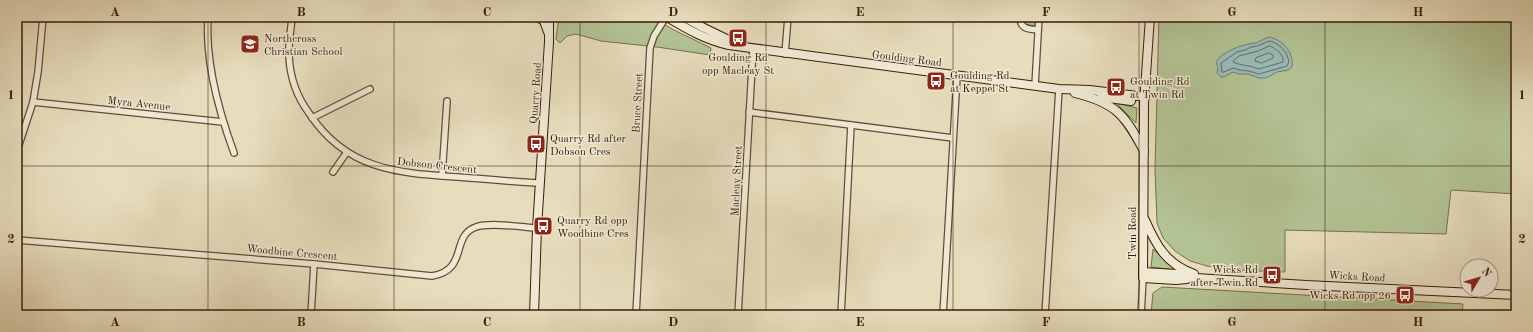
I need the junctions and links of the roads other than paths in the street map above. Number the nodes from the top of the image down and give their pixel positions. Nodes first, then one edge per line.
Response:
1 (43, 17) edge
2 (208, 17) edge
3 (292, 17) edge
4 (538, 17) edge
5 (549, 17) edge
6 (666, 17) edge
7 (684, 17) edge
8 (788, 17) edge
9 (1020, 17) edge
10 (1039, 17) edge
11 (1150, 17) edge
12 (1038, 30) junction
13 (549, 42) junction
14 (753, 49) junction
15 (785, 54) junction
16 (957, 76) junction
17 (1035, 86) junction
18 (370, 89) dead end
19 (1059, 89) junction
20 (1090, 97) junction
21 (1144, 100) junction
22 (447, 101) dead end
23 (33, 102) junction
24 (749, 112) junction
25 (1123, 116) joint
26 (312, 118) junction
27 (223, 122) junction
28 (851, 125) junction
29 (953, 138) junction
30 (17, 151) edge
31 (347, 152) junction
32 (1144, 152) junction
33 (234, 153) dead end
34 (333, 172) dead end
35 (442, 176) junction
36 (540, 183) junction
37 (1144, 217) junction
38 (537, 228) junction
39 (17, 240) edge
40 (314, 264) junction
41 (1143, 275) junction
42 (1206, 278) junction
43 (1516, 295) edge
44 (311, 315) edge
45 (534, 315) edge
46 (636, 315) edge
47 (738, 315) edge
48 (841, 315) edge
49 (943, 315) edge
50 (1045, 315) edge
51 (1141, 315) edge

1 - 23 street
2 - 27 street
3 - 26 street, Dobson Crescent
4 - 13 main road
5 - 13 main road, Quarry Road
6 - 14 main road, Goulding Road
6 - 46 street, Bruce Street
7 - 14 main road, Goulding Road
8 - 15 street
9 - 12 street
10 - 12 street
11 - 21 main road, Twin Road
12 - 17 street
13 - 36 main road, Quarry Road
14 - 15 main road, Goulding Road
14 - 24 street, Macleay Street
15 - 16 main road, Goulding Road
16 - 17 main road, Goulding Road
16 - 29 street
17 - 19 main road, Goulding Road
18 - 26 street
19 - 20 main road, Goulding Road
19 - 21 main road, Goulding Road
19 - 50 street
20 - 21 main road
20 - 25 main road, Goulding Road
21 - 32 main road, Twin Road
22 - 35 street
23 - 27 street, Myra Avenue
23 - 30 street
24 - 28 street
24 - 47 street, Macleay Street
25 - 32 main road, Twin Road
26 - 31 street, Dobson Crescent
27 - 33 street
28 - 29 street
28 - 48 street
29 - 49 street
31 - 34 street
31 - 35 street, Dobson Crescent
32 - 37 main road, Twin Road
35 - 36 street, Dobson Crescent
36 - 38 main road, Quarry Road
37 - 41 main road, Twin Road
37 - 42 main road
38 - 40 street, Woodbine Crescent
38 - 45 main road, Quarry Road
39 - 40 street, Woodbine Crescent
40 - 44 street
41 - 42 main road, Wicks Road
41 - 51 street, Twin Road
42 - 43 main road, Wicks Road

